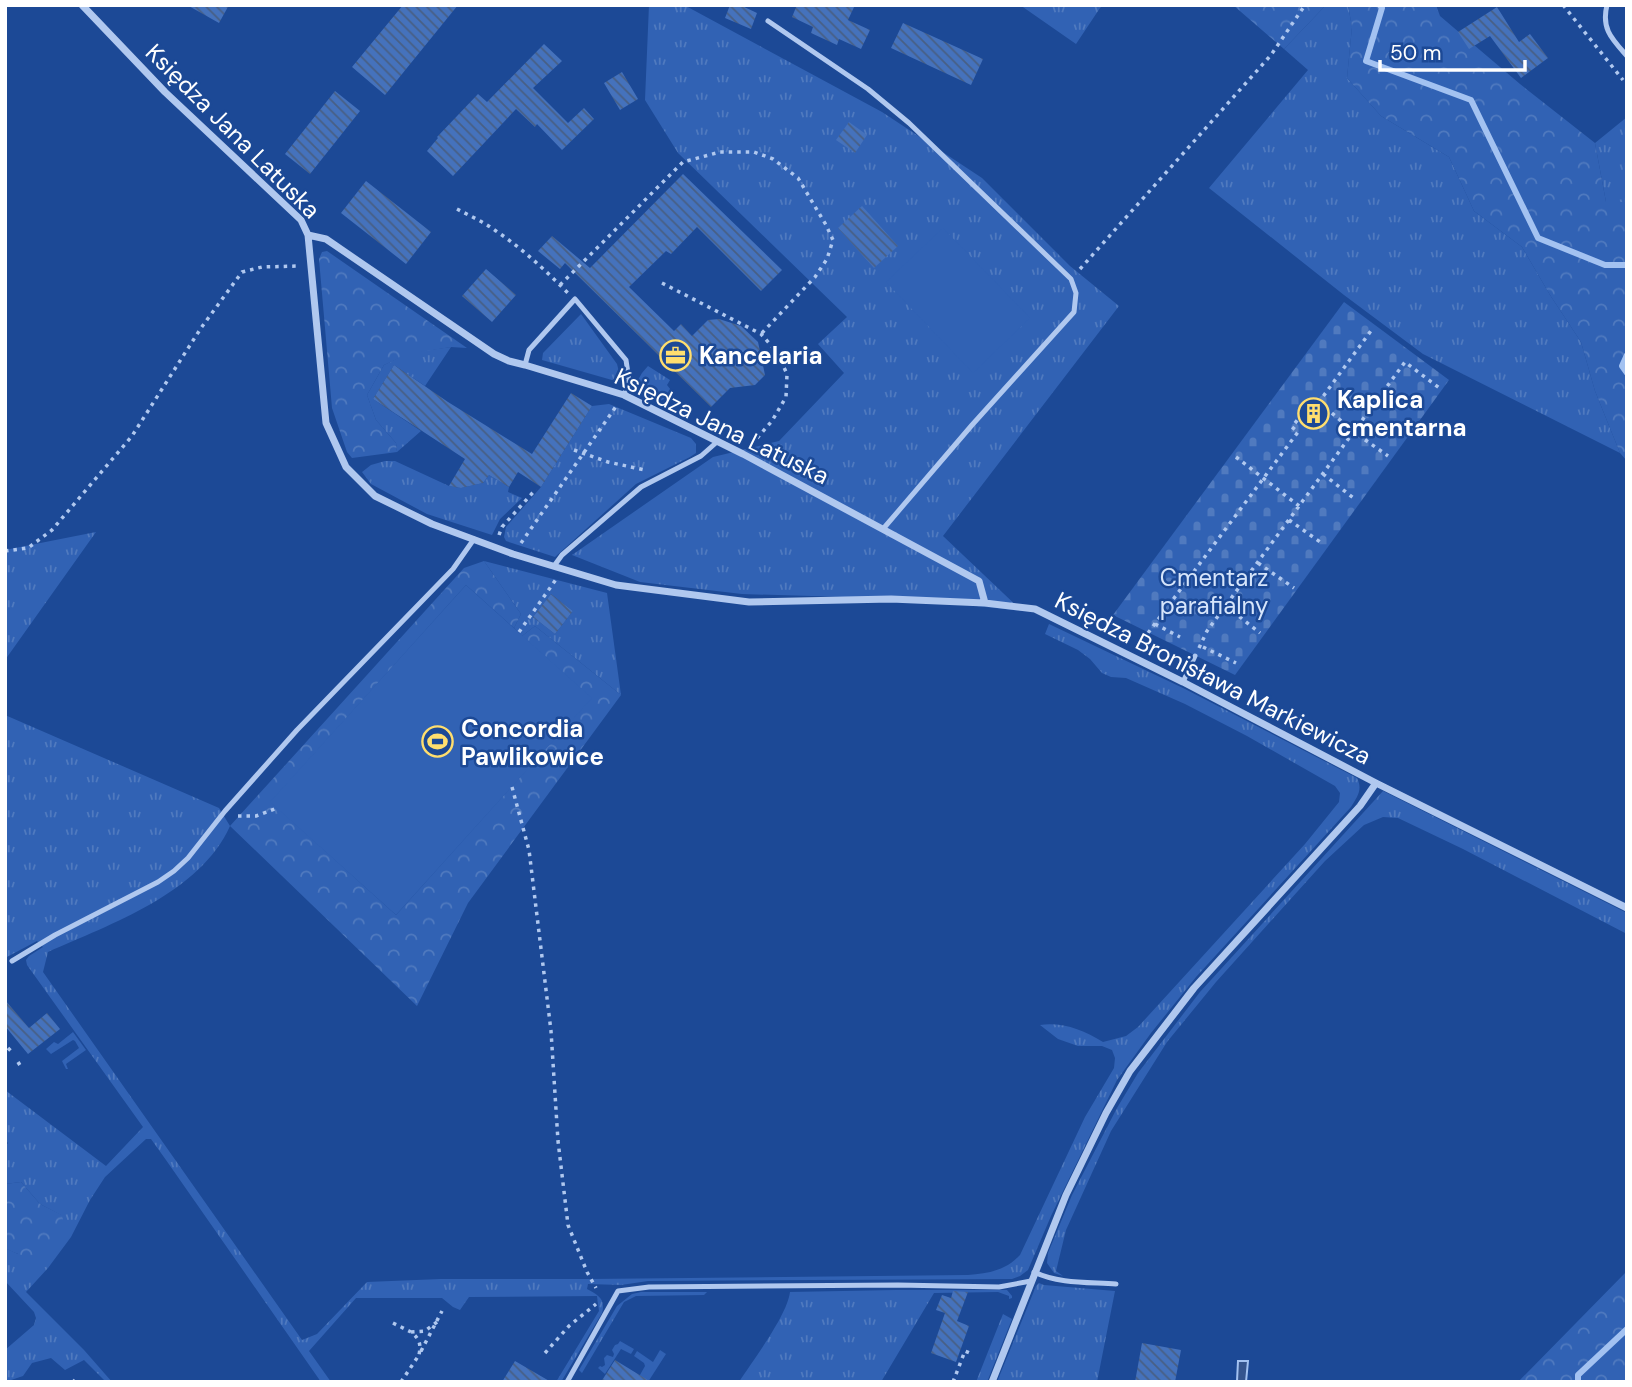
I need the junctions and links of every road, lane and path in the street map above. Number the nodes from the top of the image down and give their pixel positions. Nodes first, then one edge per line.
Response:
1 (82, 5) edge
2 (1305, 5) edge
3 (1563, 5) edge
4 (1607, 5) edge
5 (768, 21) dead end
6 (1627, 55) edge
7 (1623, 80) dead end
8 (457, 209) dead end
9 (309, 235) junction
10 (311, 264) junction
11 (1071, 279) junction
12 (662, 283) dead end
13 (560, 285) junction
14 (575, 299) junction
15 (1373, 328) dead end
16 (761, 334) junction
17 (525, 365) junction
18 (1442, 390) dead end
19 (624, 395) junction
20 (1319, 402) junction
21 (1354, 432) junction
22 (718, 441) junction
23 (574, 450) dead end
24 (583, 454) junction
25 (743, 454) junction
26 (1388, 456) dead end
27 (1236, 457) dead end
28 (1322, 474) junction
29 (664, 475) junction
30 (1265, 479) junction
31 (536, 489) dead end
32 (1356, 500) dead end
33 (1299, 506) junction
34 (1289, 520) junction
35 (883, 529) junction
36 (474, 539) junction
37 (1322, 544) dead end
38 (494, 547) junction
39 (5, 551) edge
40 (513, 554) junction
41 (1258, 562) junction
42 (554, 566) junction
43 (1294, 588) dead end
44 (985, 603) junction
45 (1226, 606) junction
46 (1155, 624) junction
47 (519, 632) dead end
48 (1148, 633) dead end
49 (1260, 633) dead end
50 (1180, 637) dead end
51 (1200, 645) junction
52 (1195, 656) joint
53 (1236, 663) dead end
54 (1183, 682) junction
55 (1376, 783) junction
56 (512, 787) dead end
57 (277, 808) dead end
58 (216, 824) junction
59 (1627, 908) edge
60 (12, 961) dead end
61 (1034, 1272) junction
62 (1031, 1281) junction
63 (1116, 1284) dead end
64 (597, 1288) dead end
65 (598, 1303) dead end
66 (442, 1311) dead end
67 (437, 1322) junction
68 (393, 1323) dead end
69 (411, 1332) junction
70 (545, 1353) dead end
71 (972, 1354) dead end
72 (419, 1355) junction
73 (401, 1382) edge
74 (567, 1382) edge
75 (953, 1382) edge
76 (992, 1382) edge

1 - 9 street, Księdza Jana Latuska
2 - 11 path
3 - 7 path
4 - 6 lane
5 - 11 lane
8 - 13 path
9 - 10 street, Księdza Bronisława Markiewicza
9 - 17 street, Księdza Jana Latuska
10 - 36 street, Księdza Bronisława Markiewicza
10 - 39 path
11 - 35 lane
12 - 16 path
13 - 14 path
13 - 16 path
14 - 17 lane
14 - 19 lane
15 - 20 path
16 - 25 path
17 - 19 street, Księdza Jana Latuska
18 - 21 path
19 - 22 street, Księdza Jana Latuska
19 - 24 path
20 - 21 path
20 - 30 path
21 - 26 path
21 - 28 path
22 - 25 street, Księdza Jana Latuska
22 - 29 lane
23 - 24 path
24 - 29 path
24 - 40 path
25 - 35 street, Księdza Jana Latuska
27 - 30 path
28 - 32 path
28 - 33 path
29 - 42 lane
30 - 33 path
30 - 46 path
31 - 38 path
33 - 34 path
34 - 37 path
34 - 41 path
35 - 44 street, Księdza Jana Latuska
36 - 38 street, Księdza Bronisława Markiewicza
36 - 58 lane
38 - 40 street, Księdza Bronisława Markiewicza
40 - 42 street, Księdza Bronisława Markiewicza
41 - 43 path
41 - 45 path
42 - 44 street, Księdza Bronisława Markiewicza
42 - 47 path
44 - 54 street, Księdza Bronisława Markiewicza
45 - 49 path
45 - 51 path
46 - 48 path
46 - 50 path
51 - 52 path
51 - 53 path
52 - 54 lane
54 - 55 street, Księdza Bronisława Markiewicza
55 - 59 street, Księdza Bronisława Markiewicza
55 - 61 street
56 - 64 path
57 - 58 path
58 - 60 lane
61 - 62 street
61 - 63 lane
62 - 74 lane
62 - 76 street
65 - 70 path
66 - 67 path
67 - 69 path
67 - 72 path
68 - 69 path
69 - 72 path
71 - 75 path
72 - 73 path

